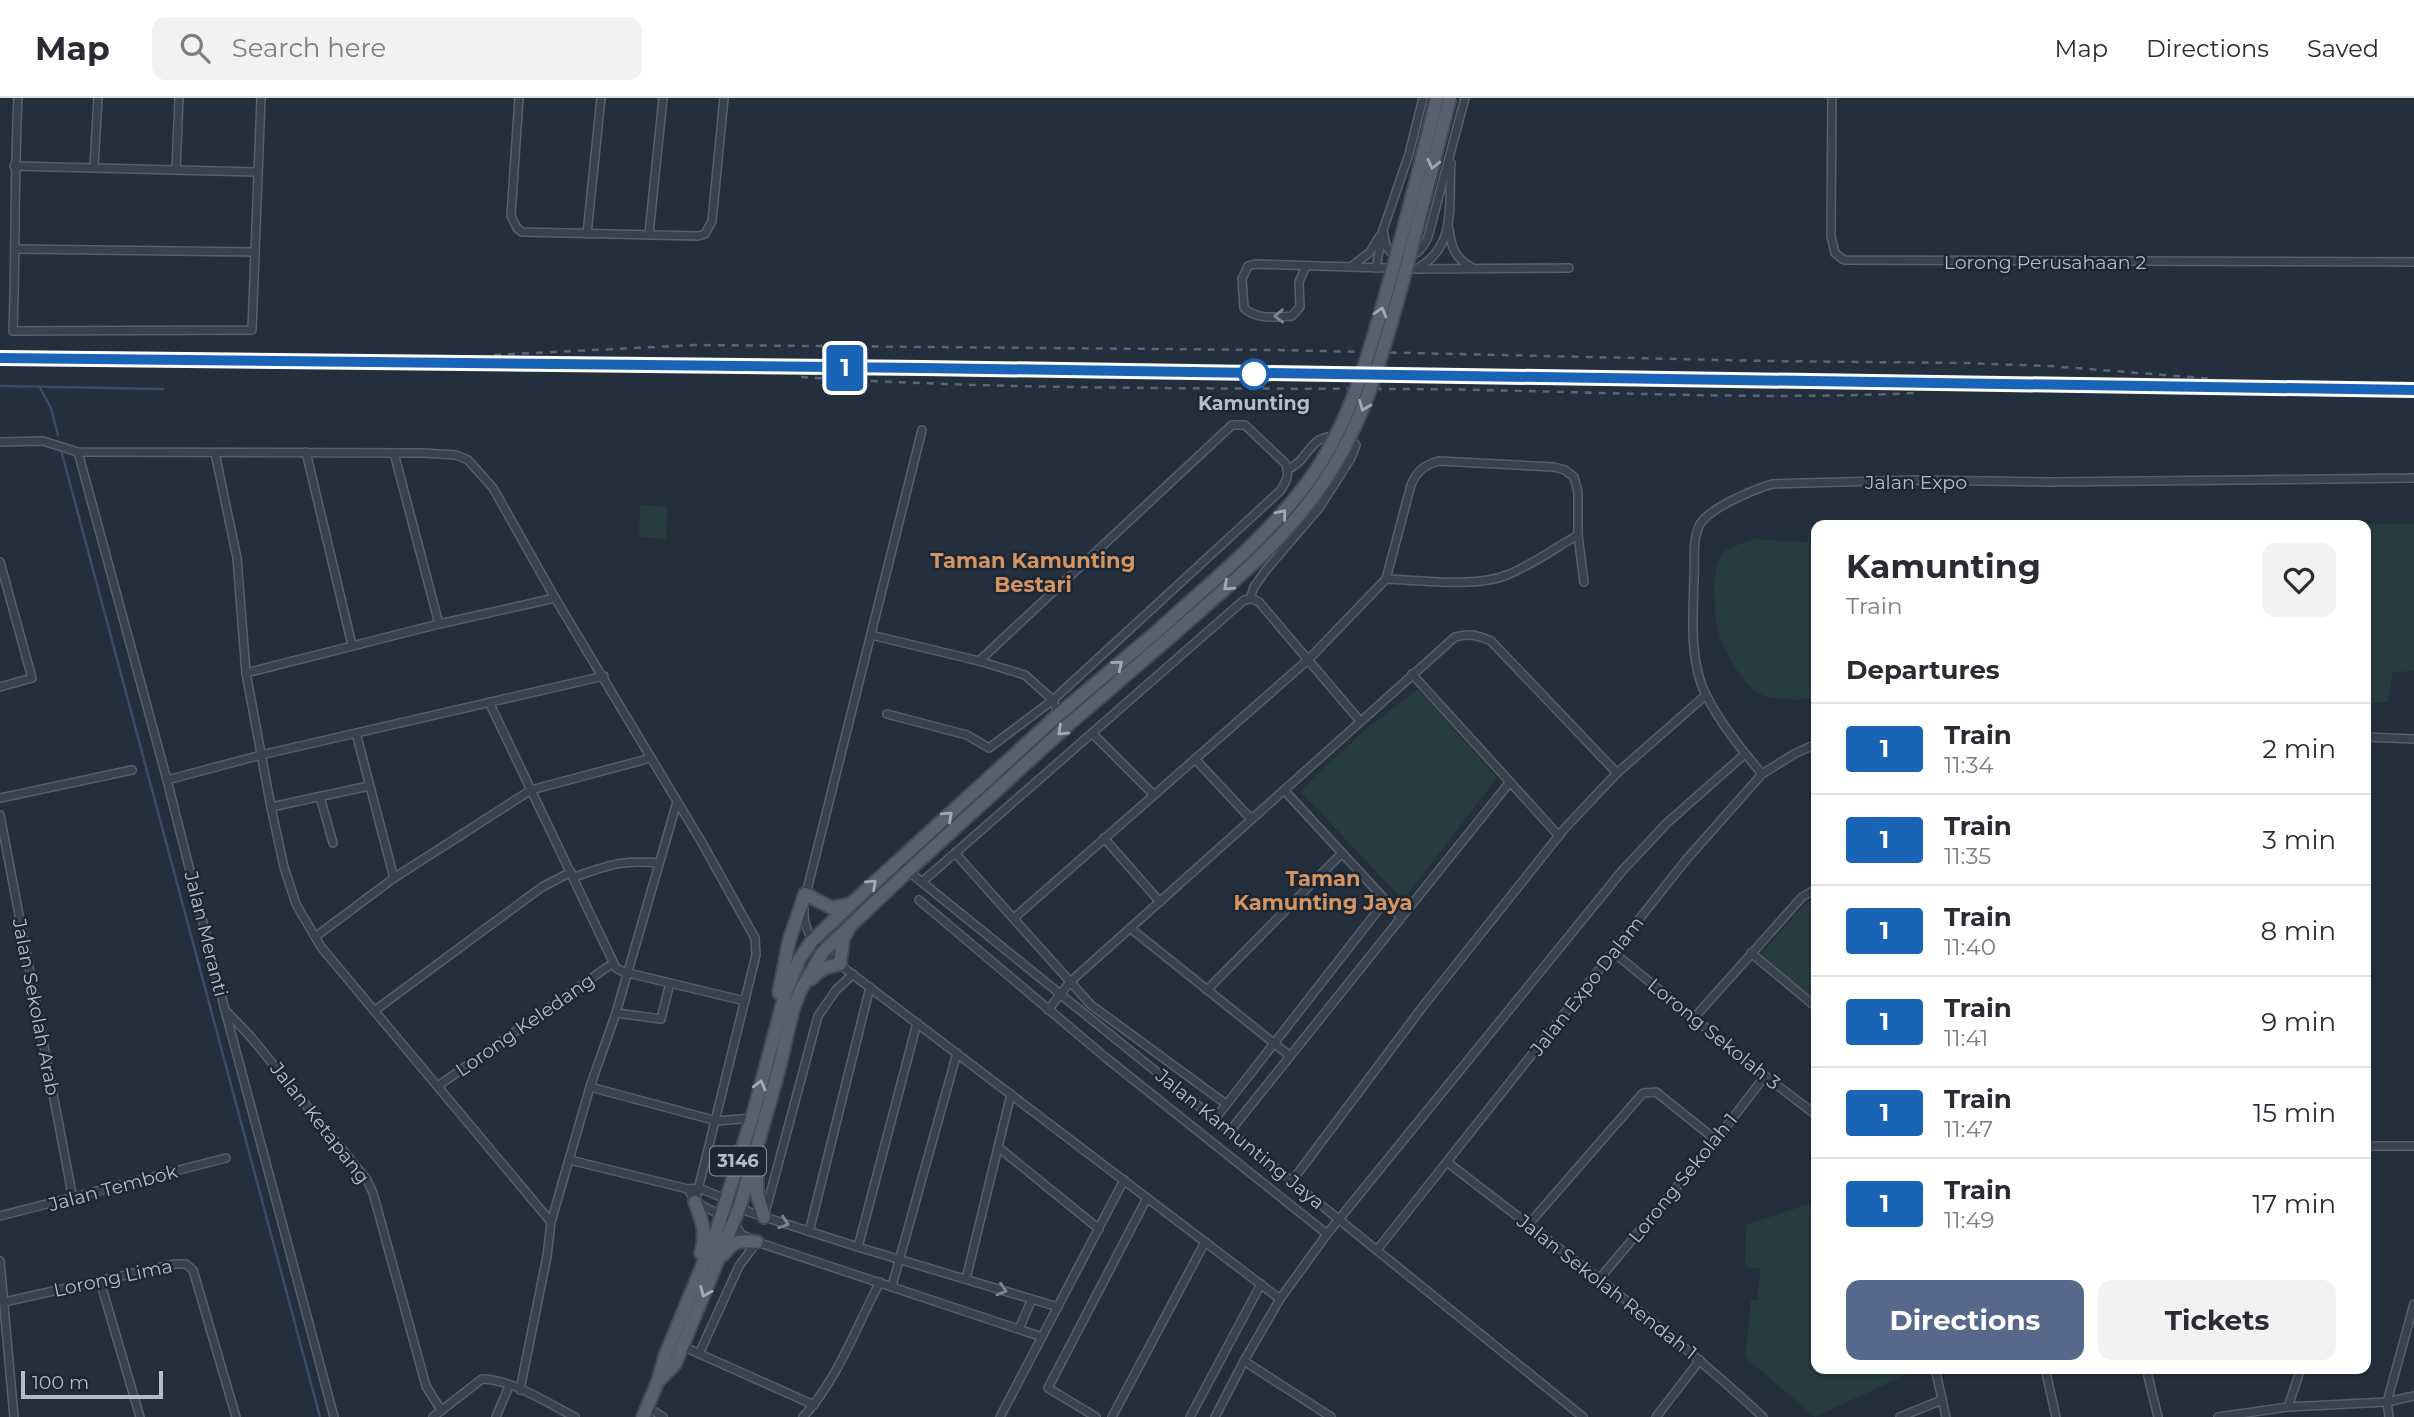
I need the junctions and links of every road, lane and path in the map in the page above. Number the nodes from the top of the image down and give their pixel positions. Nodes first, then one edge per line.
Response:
1 (18, 98) edge
2 (98, 98) edge
3 (179, 98) edge
4 (261, 98) edge
5 (519, 98) edge
6 (601, 98) edge
7 (663, 98) edge
8 (724, 98) edge
9 (1423, 98) edge
10 (1437, 98) edge
11 (1450, 98) edge
12 (1465, 98) edge
13 (1832, 98) edge
14 (1451, 148) junction
15 (14, 166) junction
16 (94, 167) junction
17 (176, 170) junction
18 (257, 172) junction
19 (1448, 224) junction
20 (1383, 230) junction
21 (587, 234) junction
22 (649, 234) junction
23 (16, 249) junction
24 (254, 252) junction
25 (2414, 262) edge
26 (1306, 266) junction
27 (1351, 267) junction
28 (1376, 268) junction
29 (1472, 268) junction
30 (1569, 268) dead end
31 (1417, 269) junction
32 (922, 430) dead end
33 (0, 442) edge
34 (78, 452) junction
35 (306, 452) junction
36 (215, 453) junction
37 (394, 453) junction
38 (1288, 469) junction
39 (2414, 478) edge
40 (1578, 535) junction
41 (0, 562) edge
42 (1386, 579) junction
43 (1584, 582) dead end
44 (555, 598) junction
45 (1250, 599) junction
46 (439, 624) junction
47 (1165, 633) junction
48 (871, 635) junction
49 (352, 645) junction
50 (1309, 659) junction
51 (979, 661) junction
52 (246, 673) junction
53 (1412, 674) junction
54 (604, 676) junction
55 (0, 687) edge
56 (1706, 695) junction
57 (1053, 700) junction
58 (489, 702) junction
59 (887, 714) dead end
60 (1058, 715) junction
61 (1360, 721) junction
62 (356, 733) junction
63 (1092, 733) junction
64 (2371, 737) edge
65 (2414, 738) edge
66 (1811, 746) edge
67 (1745, 754) junction
68 (261, 755) junction
69 (651, 758) junction
70 (1195, 759) junction
71 (132, 770) dead end
72 (1617, 773) junction
73 (1762, 774) junction
74 (167, 780) junction
75 (1510, 782) junction
76 (369, 786) junction
77 (531, 790) junction
78 (1284, 790) junction
79 (1153, 794) junction
80 (320, 797) junction
81 (0, 798) edge
82 (677, 802) junction
83 (271, 807) junction
84 (0, 815) edge
85 (1251, 819) junction
86 (1559, 836) junction
87 (1104, 838) junction
88 (333, 843) dead end
89 (955, 853) junction
90 (1342, 853) junction
91 (897, 862) junction
92 (658, 863) junction
93 (908, 871) junction
94 (572, 874) junction
95 (394, 878) junction
96 (922, 882) junction
97 (1811, 892) edge
98 (805, 894) junction
99 (919, 900) dead end
100 (1386, 900) junction
101 (1160, 902) junction
102 (851, 904) junction
103 (1401, 917) junction
104 (1014, 918) junction
105 (849, 926) junction
106 (1130, 928) junction
107 (315, 937) junction
108 (812, 941) junction
109 (823, 952) junction
110 (1613, 952) junction
111 (1751, 953) junction
112 (612, 963) junction
113 (840, 964) junction
114 (627, 973) junction
115 (853, 974) junction
116 (1070, 982) junction
117 (670, 983) junction
118 (870, 987) junction
119 (1207, 990) junction
120 (800, 992) junction
121 (1061, 994) junction
122 (745, 1001) junction
123 (1811, 1003) edge
124 (225, 1010) junction
125 (1048, 1010) junction
126 (374, 1011) junction
127 (616, 1013) junction
128 (780, 1014) junction
129 (1694, 1018) junction
130 (917, 1023) junction
131 (1273, 1044) junction
132 (957, 1053) junction
133 (1290, 1056) junction
134 (1765, 1076) junction
135 (438, 1086) junction
136 (590, 1087) junction
137 (1011, 1094) junction
138 (769, 1102) junction
139 (1226, 1104) junction
140 (1811, 1111) edge
141 (752, 1118) junction
142 (1215, 1119) junction
143 (716, 1121) junction
144 (1230, 1131) junction
145 (1716, 1140) junction
146 (2371, 1146) edge
147 (2414, 1146) edge
148 (998, 1147) junction
149 (226, 1157) dead end
150 (570, 1160) junction
151 (1447, 1162) junction
152 (1124, 1180) junction
153 (1292, 1181) junction
154 (699, 1188) junction
155 (688, 1189) junction
156 (1147, 1198) junction
157 (73, 1199) junction
158 (726, 1200) junction
159 (695, 1202) junction
160 (740, 1206) junction
161 (0, 1216) edge
162 (721, 1216) junction
163 (764, 1217) junction
164 (1339, 1219) junction
165 (551, 1222) junction
166 (734, 1222) junction
167 (1528, 1225) junction
168 (1099, 1229) junction
169 (809, 1231) junction
170 (1327, 1234) junction
171 (757, 1242) junction
172 (1205, 1242) junction
173 (858, 1247) junction
174 (1377, 1250) junction
175 (901, 1260) junction
176 (0, 1261) edge
177 (717, 1264) junction
178 (1600, 1278) junction
179 (966, 1279) junction
180 (100, 1281) junction
181 (880, 1282) junction
182 (1261, 1284) junction
183 (892, 1286) junction
184 (1032, 1299) junction
185 (1280, 1299) junction
186 (4, 1303) junction
187 (2414, 1304) edge
188 (685, 1307) junction
189 (1058, 1307) junction
190 (1019, 1329) junction
191 (1042, 1337) junction
192 (682, 1346) junction
193 (699, 1354) junction
194 (1700, 1360) junction
195 (1244, 1361) junction
196 (1936, 1374) edge
197 (2046, 1374) edge
198 (2147, 1374) edge
199 (2299, 1374) edge
200 (658, 1381) junction
201 (509, 1386) junction
202 (520, 1390) junction
203 (2414, 1396) edge
204 (1942, 1400) junction
205 (2387, 1402) junction
206 (814, 1405) junction
207 (2287, 1407) junction
208 (441, 1410) junction
209 (645, 1412) edge
210 (14, 1417) edge
211 (140, 1417) edge
212 (236, 1417) edge
213 (334, 1417) edge
214 (433, 1417) edge
215 (496, 1417) edge
216 (575, 1417) edge
217 (663, 1417) edge
218 (803, 1417) edge
219 (1000, 1417) edge
220 (1096, 1417) edge
221 (1112, 1417) edge
222 (1190, 1417) edge
223 (1215, 1417) edge
224 (1331, 1417) edge
225 (1583, 1417) edge
226 (1656, 1417) edge
227 (1763, 1417) edge
228 (1900, 1417) edge
229 (1946, 1417) edge
230 (2056, 1417) edge
231 (2158, 1417) edge
232 (2218, 1417) edge
233 (2389, 1417) edge

1 - 15 street
2 - 16 street
3 - 17 street
4 - 18 street
5 - 21 street
6 - 21 street
7 - 22 street
8 - 22 street
9 - 20 street
47 -> 10 main road, 3146, bridge
11 -> 47 main road, 3146, bridge
12 - 14 street
13 - 25 street, Lorong Perusahaan 2
14 - 19 street
14 - 20 street
15 - 16 street
15 - 23 street
16 - 17 street
17 - 18 street
18 - 24 street
19 - 29 street
19 - 31 street
20 - 27 street
20 - 28 street
21 - 22 street
23 - 24 street
23 - 24 street
26 -> 26 street
26 - 27 street
27 - 28 street
28 - 31 street
29 - 30 street
29 - 31 street
32 - 48 street
33 - 34 street
34 - 36 street
34 - 74 street, Jalan Meranti
35 - 36 street
35 - 37 street
35 - 49 street
36 - 52 street
37 - 44 street
37 - 46 street
38 - 45 street
38 - 51 street
38 - 57 street
39 - 56 street, Jalan Expo
40 - 42 street
40 - 42 street
40 - 43 street
41 - 55 street
42 - 50 street
44 - 46 street
44 - 54 street
45 - 50 street
45 - 63 street
46 - 49 street
60 -> 47 main road, 3146
47 -> 93 main road, 3146
48 - 51 street
48 - 98 street
49 - 52 street
50 - 61 street
50 - 70 street
51 - 57 street
52 - 68 street
53 - 61 street
53 - 72 street
53 - 75 street
54 - 58 street
54 - 69 street
56 - 67 street, Jalan Expo
56 - 72 street
57 - 59 street
57 - 60 street
58 - 62 street
58 - 77 street
91 -> 60 main road, 3146
61 - 78 street
62 - 68 street
62 - 76 street
63 - 79 street
63 - 89 street
64 - 65 street
66 - 73 street, Jalan Expo Dalam
67 - 73 street, Jalan Expo
67 - 164 street
68 - 74 street
68 - 83 street
69 - 77 street
69 - 82 street
70 - 79 street
70 - 85 street
71 - 81 street
72 - 86 street
73 - 110 street, Jalan Expo Dalam
74 - 124 street, Jalan Meranti
75 - 86 street
75 - 103 street
76 - 80 street
76 - 95 street
77 - 94 street
77 - 95 street
78 - 85 street
78 - 90 street
79 - 87 street
80 - 83 street
80 - 88 street
82 - 92 street
82 - 122 street
83 - 107 street
84 - 157 street, Jalan Sekolah Arab
85 - 101 street
86 - 153 street
87 - 101 street
87 - 104 street
89 - 96 street
89 - 104 street
90 - 100 street
90 - 119 street
91 - 93 street, Jalan Kamunting Jaya
102 -> 91 main road, 3146
92 - 94 street
92 - 114 street
93 - 96 street, Jalan Kamunting Jaya
93 - 105 main road, 3146
94 - 112 street
94 - 126 street
95 - 107 street
96 - 121 street, Jalan Kamunting Jaya
97 - 111 street
98 - 102 main road
98 - 108 street
98 - 128 main road
99 - 125 street
100 - 103 street
100 - 131 street
101 - 106 street
102 - 108 main road, 3146
103 - 133 street
104 - 116 street
105 - 109 main road, 3146
105 - 113 main road
106 - 116 street
106 - 119 street
107 - 126 street
108 - 109 street
108 - 128 main road, 3146
109 - 113 street
109 - 120 main road, 3146
110 - 129 street, Lorong Sekolah 3
110 - 151 street, Jalan Expo Dalam
111 - 123 street
111 - 129 street
112 - 114 street
112 - 135 street, Lorong Keledang
113 - 115 street
113 - 120 main road
114 - 117 street
114 - 127 street
115 - 118 street
115 - 163 street
116 - 121 street
116 - 139 street
117 - 122 street
117 - 127 street
118 - 130 street
118 - 169 street
119 - 131 street
120 - 138 main road, 3146
121 - 125 street
121 - 142 street, Jalan Kamunting Jaya
122 - 143 street
124 - 208 street, Jalan Ketapang
124 - 213 street, Jalan Meranti
125 - 170 street
126 - 135 street
127 - 136 street
141 -> 128 main road, 3146
129 - 134 street, Lorong Sekolah 3
130 - 132 street
130 - 173 street
131 - 133 street
131 - 139 street
132 - 137 street
132 - 175 street
133 - 144 street
134 - 140 street, Lorong Sekolah 3
134 - 145 street, Lorong Sekolah 1
135 - 165 street
136 - 143 street
136 - 150 street
137 - 148 street
137 - 152 street
138 - 160 main road, 3146
138 - 163 main road
139 - 142 street
141 - 143 street
141 - 158 main road, 3146
142 - 144 street, Jalan Kamunting Jaya
143 - 154 street
144 - 153 street, Jalan Kamunting Jaya
145 - 167 street
145 - 178 street, Lorong Sekolah 1
146 - 147 street
148 - 168 street
148 - 179 street
149 - 157 street, Jalan Tembok
150 - 155 street
150 - 165 street
151 - 167 street, Jalan Sekolah Rendah 1
151 - 174 street, Jalan Expo Dalam
152 - 156 street
152 - 168 street
153 - 164 street, Jalan Kamunting Jaya
154 - 155 street
154 - 158 street
154 - 159 street
155 - 159 street
156 - 172 street
156 - 220 street
157 - 161 street, Jalan Tembok
158 - 160 street
158 - 162 main road, 3146
159 - 162 street
159 - 188 main road
160 - 163 street
160 - 166 main road, 3146
162 - 166 street
162 - 188 main road, 3146
163 -> 169 street
164 - 170 street
164 - 174 street, Jalan Kamunting Jaya
165 - 202 street
166 - 171 street
166 - 177 main road, 3146
167 - 178 street, Jalan Sekolah Rendah 1
168 - 189 street
169 - 173 street
170 - 185 street
171 - 177 main road
171 - 181 street
171 - 193 street
172 - 182 street
172 - 221 street
173 - 175 street
174 - 225 street, Jalan Kamunting Jaya
175 - 179 street
175 - 183 street
176 - 186 street
177 -> 192 main road, 3146
178 - 194 street, Jalan Sekolah Rendah 1
179 -> 184 street
180 - 186 street, Lorong Lima
180 - 211 street
180 - 212 street, Lorong Lima
181 - 183 street
181 - 206 street
182 - 185 street
182 - 222 street
183 - 190 street
184 - 189 street
184 - 190 street
185 - 195 street
186 - 210 street
187 - 205 street
188 - 200 main road, 3146
189 - 191 street
190 - 191 street
191 - 219 street
192 - 193 street
192 - 200 main road, 3146
193 - 206 street
194 - 226 street
194 - 227 street, Jalan Sekolah Rendah 1
195 - 223 street
195 - 224 street
196 - 204 street
197 - 230 street
198 - 231 street
199 - 207 street
200 - 209 main road, 3146
201 - 202 street
201 - 208 street
201 - 215 street
202 - 216 street
203 - 205 street
204 - 228 street
204 - 229 street
205 - 207 street
205 - 233 street
206 - 218 street
207 - 232 street
208 - 214 street
209 - 217 street

